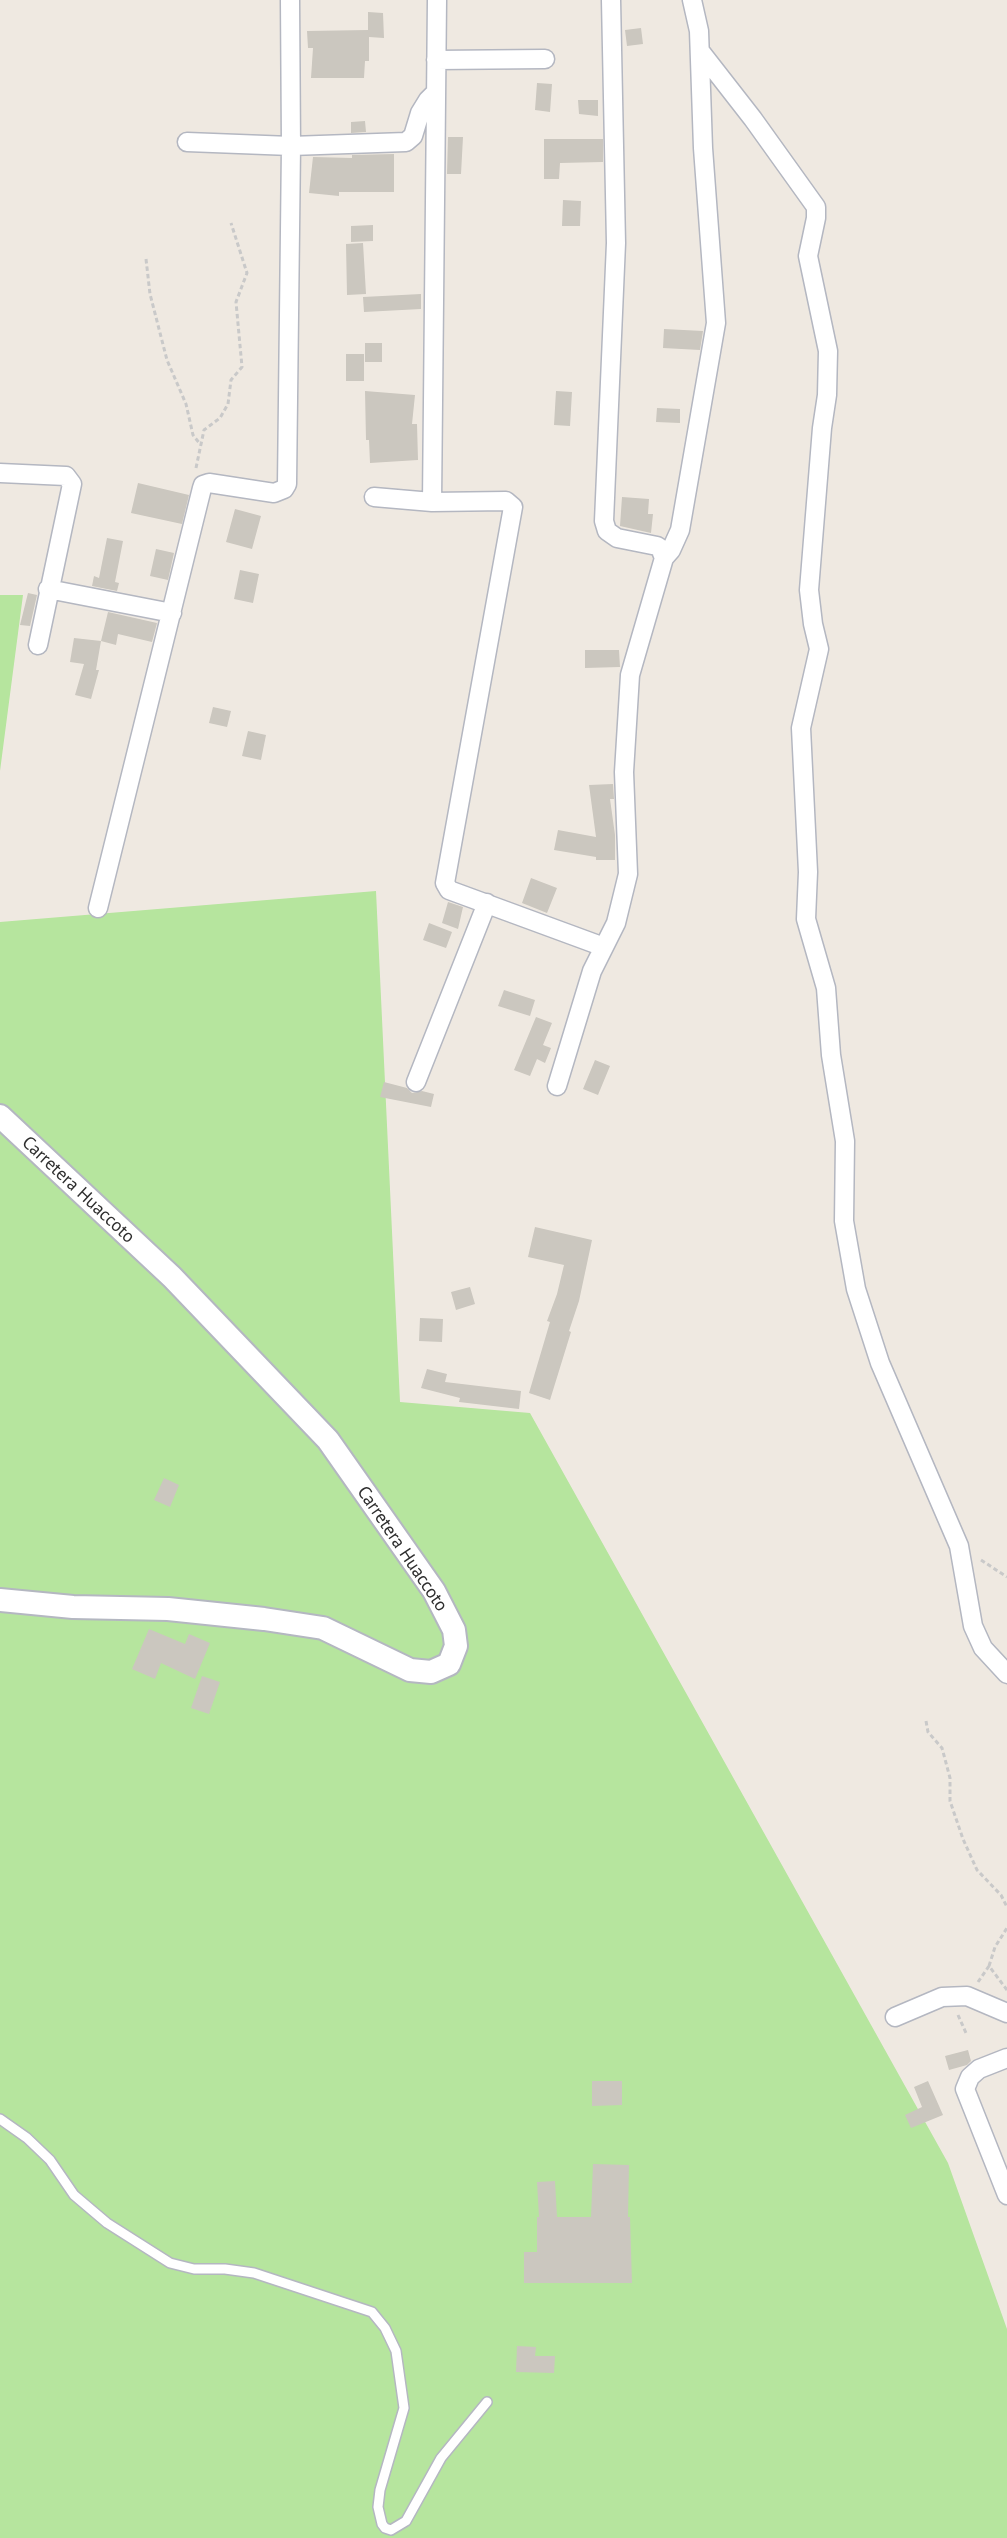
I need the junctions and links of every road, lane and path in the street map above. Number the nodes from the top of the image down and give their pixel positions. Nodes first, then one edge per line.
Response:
1 (290, 0) edge
2 (437, 0) edge
3 (611, 0) edge
4 (692, 0) edge
5 (700, 51) junction
6 (545, 59) dead end
7 (436, 60) junction
8 (436, 92) junction
9 (187, 142) dead end
10 (291, 146) junction
11 (231, 223) dead end
12 (146, 259) dead end
13 (200, 444) junction
14 (0, 473) edge
15 (201, 492) junction
16 (374, 497) dead end
17 (432, 502) junction
18 (664, 558) junction
19 (48, 589) junction
20 (172, 613) junction
21 (38, 645) dead end
22 (487, 903) junction
23 (98, 908) dead end
24 (604, 947) junction
25 (416, 1082) dead end
26 (557, 1086) dead end
27 (0, 1116) edge
28 (959, 1546) junction
29 (1007, 1577) edge
30 (0, 1600) edge
31 (1007, 1674) edge
32 (926, 1721) dead end
33 (1007, 1907) edge
34 (1007, 1928) edge
35 (989, 1966) dead end
36 (1007, 2013) edge
37 (895, 2017) dead end
38 (1007, 2058) edge
39 (0, 2119) edge
40 (1007, 2194) edge
41 (487, 2402) dead end

1 - 10 street
2 - 7 street
3 - 18 street
4 - 5 street
5 - 18 street
5 - 28 street
6 - 7 street
7 - 8 street
8 - 10 street
8 - 17 street
9 - 10 street
10 - 15 street
11 - 13 path
12 - 13 path
13 - 15 path
14 - 19 street
15 - 20 street
16 - 17 street
17 - 22 street
18 - 24 street
19 - 20 street
19 - 21 street
20 - 23 street
22 - 24 street
22 - 25 street
24 - 26 street
27 - 30 street, Carretera Huaccoto
28 - 29 path
28 - 31 street
32 - 33 path
34 - 35 path
36 - 37 street
38 - 40 street
39 - 41 lane

